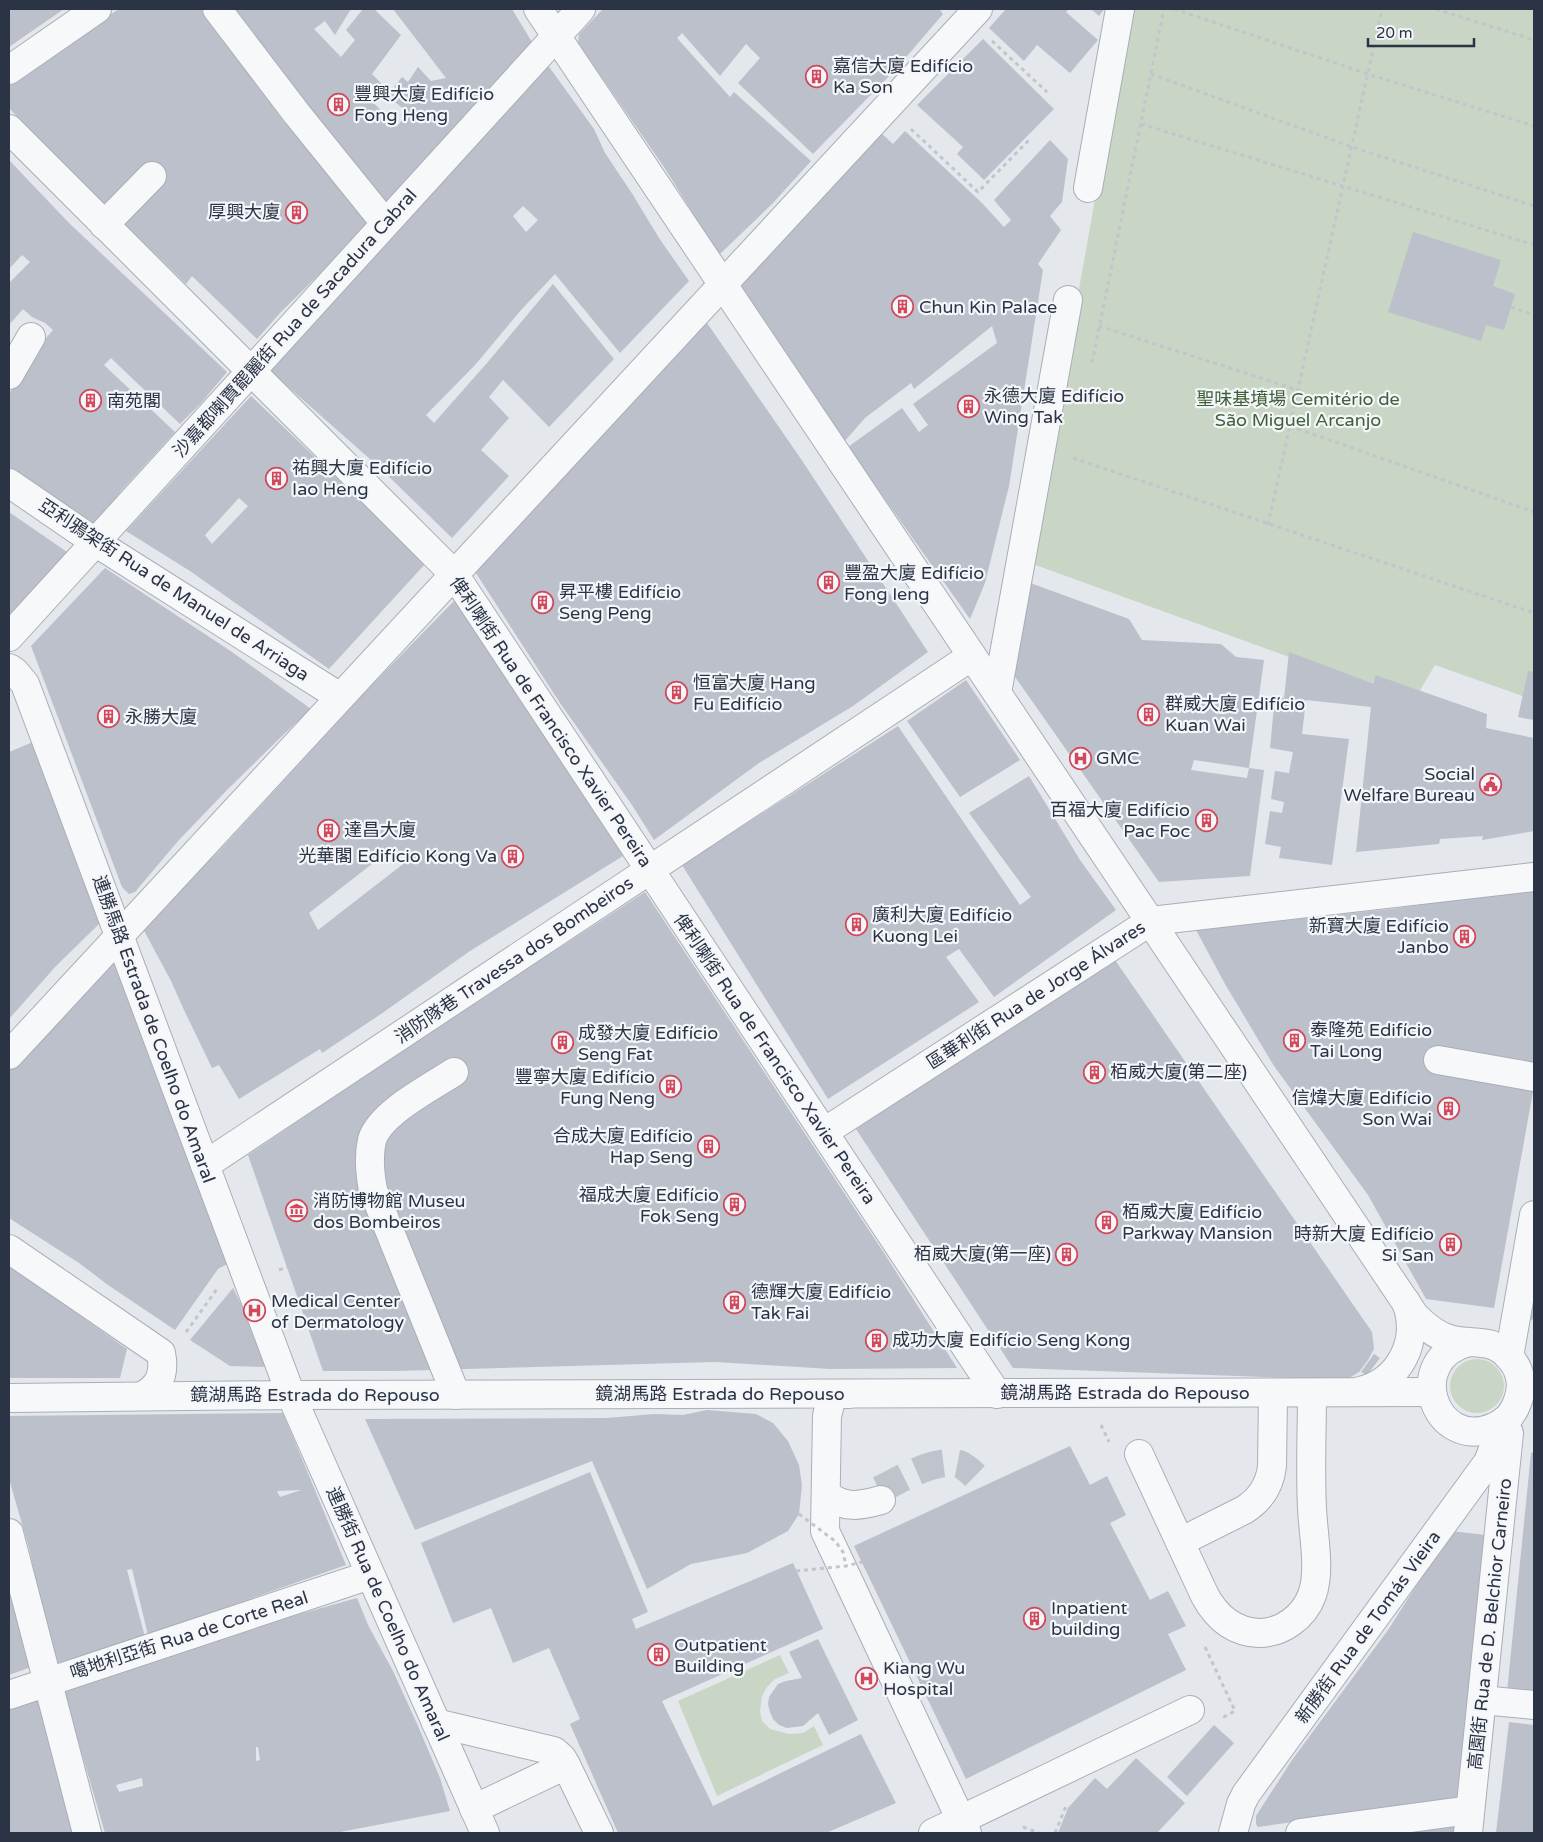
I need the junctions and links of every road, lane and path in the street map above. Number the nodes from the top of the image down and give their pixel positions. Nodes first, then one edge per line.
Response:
1 (98, 9) edge
2 (217, 9) edge
3 (538, 9) edge
4 (581, 9) edge
5 (1120, 9) edge
6 (1164, 9) edge
7 (1174, 9) edge
8 (1382, 9) edge
9 (1436, 9) edge
10 (971, 13) edge
11 (556, 36) junction
12 (1534, 40) edge
13 (9, 70) edge
14 (1150, 74) junction
15 (1368, 74) junction
16 (1048, 92) dead end
17 (887, 106) junction
18 (1141, 124) junction
19 (1534, 126) edge
20 (9, 130) edge
21 (1031, 138) dead end
22 (1352, 147) junction
23 (152, 176) dead end
24 (1343, 187) junction
25 (1088, 188) dead end
26 (1534, 206) edge
27 (385, 223) junction
28 (104, 225) junction
29 (1534, 245) edge
30 (723, 284) junction
31 (1068, 300) dead end
32 (1512, 307) dead end
33 (1534, 315) edge
34 (1099, 326) junction
35 (30, 337) dead end
36 (1092, 364) dead end
37 (251, 371) junction
38 (9, 372) edge
39 (1298, 390) junction
40 (1290, 426) junction
41 (1074, 449) dead end
42 (9, 483) edge
43 (1534, 512) edge
44 (1268, 525) junction
45 (95, 542) junction
46 (454, 574) junction
47 (1534, 614) edge
48 (9, 637) edge
49 (972, 656) junction
50 (9, 668) edge
51 (997, 693) junction
52 (340, 697) junction
53 (650, 870) junction
54 (1534, 877) edge
55 (1151, 921) junction
56 (119, 935) junction
57 (9, 1055) edge
58 (1438, 1060) dead end
59 (454, 1072) dead end
60 (1534, 1078) edge
61 (824, 1132) junction
62 (205, 1165) junction
63 (1534, 1214) edge
64 (9, 1249) edge
65 (239, 1257) junction
66 (1403, 1296) junction
67 (1469, 1342) junction
68 (163, 1363) junction
69 (1524, 1376) edge
70 (1432, 1392) junction
71 (1273, 1393) junction
72 (1312, 1393) junction
73 (1350, 1393) junction
74 (804, 1394) junction
75 (849, 1394) junction
76 (997, 1394) junction
77 (291, 1395) junction
78 (456, 1395) junction
79 (142, 1396) junction
80 (9, 1398) edge
81 (827, 1416) junction
82 (1508, 1418) junction
83 (1139, 1454) dead end
84 (826, 1488) junction
85 (880, 1495) tunnel mouth
86 (799, 1514) dead end
87 (9, 1532) edge
88 (1180, 1542) junction
89 (862, 1562) dead end
90 (846, 1566) junction
91 (13, 1569) edge
92 (796, 1571) dead end
93 (370, 1575) junction
94 (48, 1682) junction
95 (9, 1695) edge
96 (1482, 1700) junction
97 (1534, 1705) edge
98 (1190, 1710) dead end
99 (436, 1724) junction
100 (566, 1765) junction
101 (479, 1821) edge
102 (1469, 1821) edge
103 (964, 1826) edge
104 (87, 1833) edge
105 (599, 1833) edge
106 (933, 1833) edge
107 (1232, 1833) edge
108 (1300, 1833) edge

1 - 13 street
2 - 27 street
3 - 11 street
4 - 11 street, 沙嘉都喇賈罷麗街 Rua de Sacadura Cabral
5 - 25 street
6 - 14 path
7 - 15 path
8 - 15 path
9 - 12 path
10 - 16 path
10 - 17 street
11 - 27 street, 沙嘉都喇賈罷麗街 Rua de Sacadura Cabral
11 - 30 street
14 - 18 path
14 - 22 path
15 - 19 path
15 - 22 path
17 - 21 path
17 - 30 street
18 - 24 path
18 - 34 path
20 - 28 street, 俾利喇街 Rua de Francisco Xavier Pereira
22 - 24 path
22 - 26 path
23 - 28 street
24 - 29 path
24 - 39 path
27 - 37 street, 沙嘉都喇賈罷麗街 Rua de Sacadura Cabral
28 - 37 street, 俾利喇街 Rua de Francisco Xavier Pereira
30 - 46 street
30 - 49 street
31 - 51 street
32 - 33 path
34 - 36 path
34 - 39 path
35 - 38 street
37 - 45 street, 沙嘉都喇賈罷麗街 Rua de Sacadura Cabral
37 - 46 street, 俾利喇街 Rua de Francisco Xavier Pereira
39 - 40 path
40 - 43 path
40 - 44 path
41 - 44 path
42 - 45 street, 亞利鴉架街 Rua de Manuel de Arriaga
44 - 47 path
45 - 48 street, 沙嘉都喇賈罷麗街 Rua de Sacadura Cabral
45 - 52 street, 亞利鴉架街 Rua de Manuel de Arriaga
46 - 52 street
46 - 53 street, 俾利喇街 Rua de Francisco Xavier Pereira
49 - 51 street
49 - 53 street, 消防隊巷 Travessa dos Bombeiros
50 - 56 street, 連勝馬路 Estrada de Coelho do Amaral
51 - 55 street
52 - 56 street
53 - 61 street, 俾利喇街 Rua de Francisco Xavier Pereira
53 - 62 street, 消防隊巷 Travessa dos Bombeiros
54 - 55 street, 區華利街 Rua de Jorge Álvares
55 - 61 street, 區華利街 Rua de Jorge Álvares
55 - 66 street
56 - 57 street
56 - 62 street, 連勝馬路 Estrada de Coelho do Amaral
58 - 60 street
59 - 78 street
61 - 76 street, 俾利喇街 Rua de Francisco Xavier Pereira
62 - 65 street, 連勝馬路 Estrada de Coelho do Amaral
63 - 69 street
64 - 68 street
65 - 68 path
65 - 77 street, 連勝馬路 Estrada de Coelho do Amaral
66 - 67 street
66 - 73 street
67 - 69 street
67 - 70 street
68 - 79 street
69 - 82 street
70 - 73 street, 鏡湖馬路 Estrada do Repouso
70 - 82 street
71 - 72 street, 鏡湖馬路 Estrada do Repouso
71 - 76 street, 鏡湖馬路 Estrada do Repouso
71 - 88 street
72 - 73 street, 鏡湖馬路 Estrada do Repouso
72 - 88 street
74 - 75 street, 鏡湖馬路 Estrada do Repouso
74 - 78 street, 鏡湖馬路 Estrada do Repouso
74 - 81 street
75 - 76 street, 鏡湖馬路 Estrada do Repouso
75 - 81 street
77 - 78 street, 鏡湖馬路 Estrada do Repouso
77 - 79 street, 鏡湖馬路 Estrada do Repouso
77 - 93 street, 連勝街 Rua de Coelho do Amaral
79 - 80 street, 鏡湖馬路 Estrada do Repouso
81 - 84 street
82 - 96 street, 高園街 Rua de D. Belchior Carneiro
82 - 107 street, 新勝街 Rua de Tomás Vieira
83 - 88 street
84 - 85 street
84 - 103 street
86 - 90 path, bridge
87 - 91 street
89 - 90 path, bridge
90 - 92 path, bridge
91 - 94 street
93 - 94 street, 噶地利亞街 Rua de Corte Real
93 - 99 street, 連勝街 Rua de Coelho do Amaral
94 - 95 street, 噶地利亞街 Rua de Corte Real
94 - 104 street
96 - 97 street
96 - 102 street, 高園街 Rua de D. Belchior Carneiro
98 - 103 street
99 - 100 street
99 - 101 street, 連勝街 Rua de Coelho do Amaral
100 - 101 street
100 - 105 street
102 - 108 street
103 - 106 street

